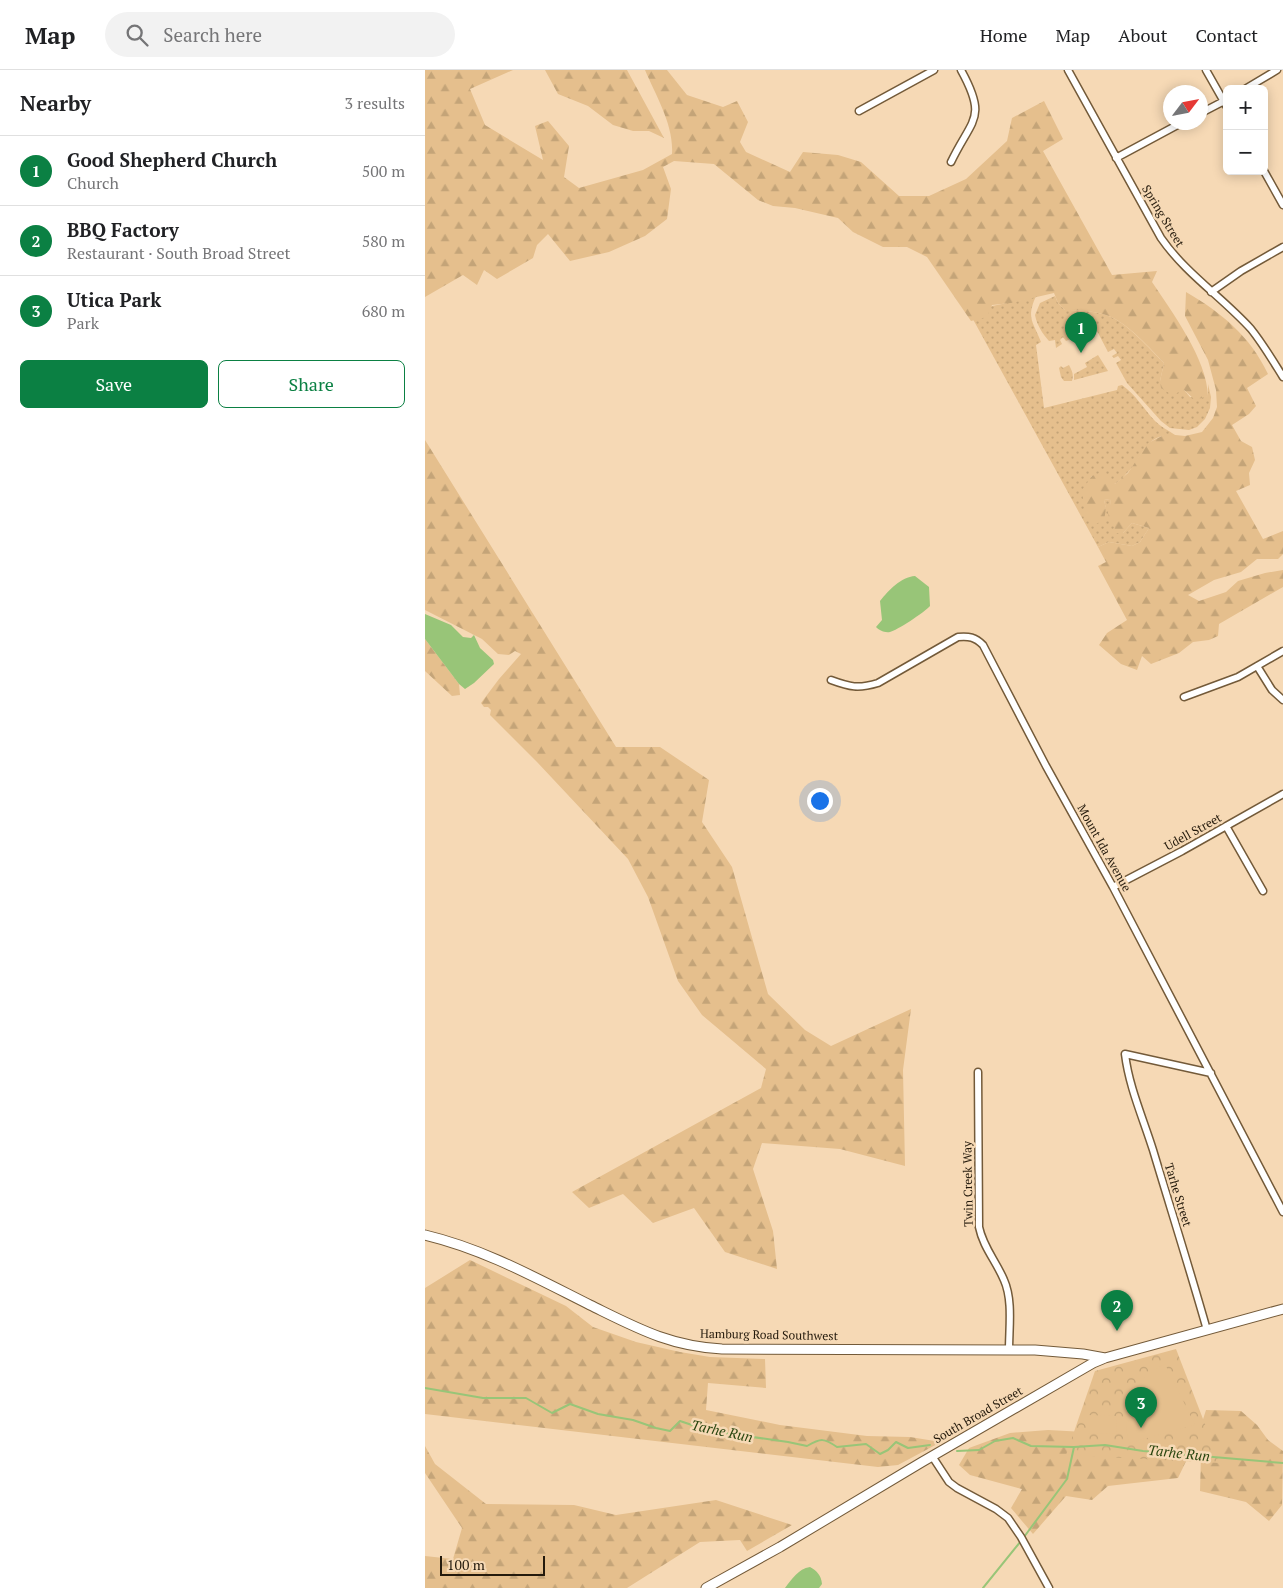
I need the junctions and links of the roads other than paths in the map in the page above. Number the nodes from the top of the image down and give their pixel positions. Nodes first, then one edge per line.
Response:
1 (934, 70) edge
2 (961, 70) edge
3 (1068, 70) edge
4 (1206, 70) edge
5 (1277, 70) edge
6 (1252, 85) edge
7 (1223, 97) edge
8 (1223, 103) edge
9 (1208, 110) edge
10 (859, 111) dead end
11 (1168, 130) edge
12 (1116, 158) junction
13 (951, 162) dead end
14 (1266, 175) edge
15 (1283, 205) edge
16 (1283, 247) edge
17 (1211, 292) junction
18 (1283, 377) edge
19 (1283, 651) edge
20 (1257, 666) junction
21 (831, 680) dead end
22 (1184, 697) dead end
23 (1283, 700) edge
24 (1283, 794) edge
25 (1226, 826) junction
26 (1113, 887) junction
27 (1263, 891) dead end
28 (978, 1072) dead end
29 (1211, 1073) junction
30 (1283, 1212) edge
31 (425, 1235) edge
32 (1283, 1309) edge
33 (1207, 1330) junction
34 (1009, 1350) junction
35 (1105, 1358) junction
36 (932, 1456) junction
37 (706, 1588) edge
38 (1049, 1588) edge

1 - 10 street
2 - 13 street
3 - 12 street, Spring Street
4 - 7 street
5 - 6 street
8 - 9 street
11 - 12 street
12 - 17 street, Spring Street
14 - 15 street
16 - 17 street
17 - 18 street, Spring Street
19 - 20 street
20 - 22 street
20 - 23 street
21 - 26 street, Mount Ida Avenue
24 - 25 street, Udell Street
25 - 26 street, Udell Street
25 - 27 street
26 - 29 street, Mount Ida Avenue
28 - 34 street, Twin Creek Way
29 - 30 street, Mount Ida Avenue
29 - 33 street, Tarhe Street
31 - 34 street, Hamburg Road Southwest
32 - 33 street, South Broad Street
33 - 35 street, South Broad Street
34 - 35 street, Hamburg Road Southwest
35 - 36 street, South Broad Street
36 - 37 street, South Broad Street
36 - 38 street

